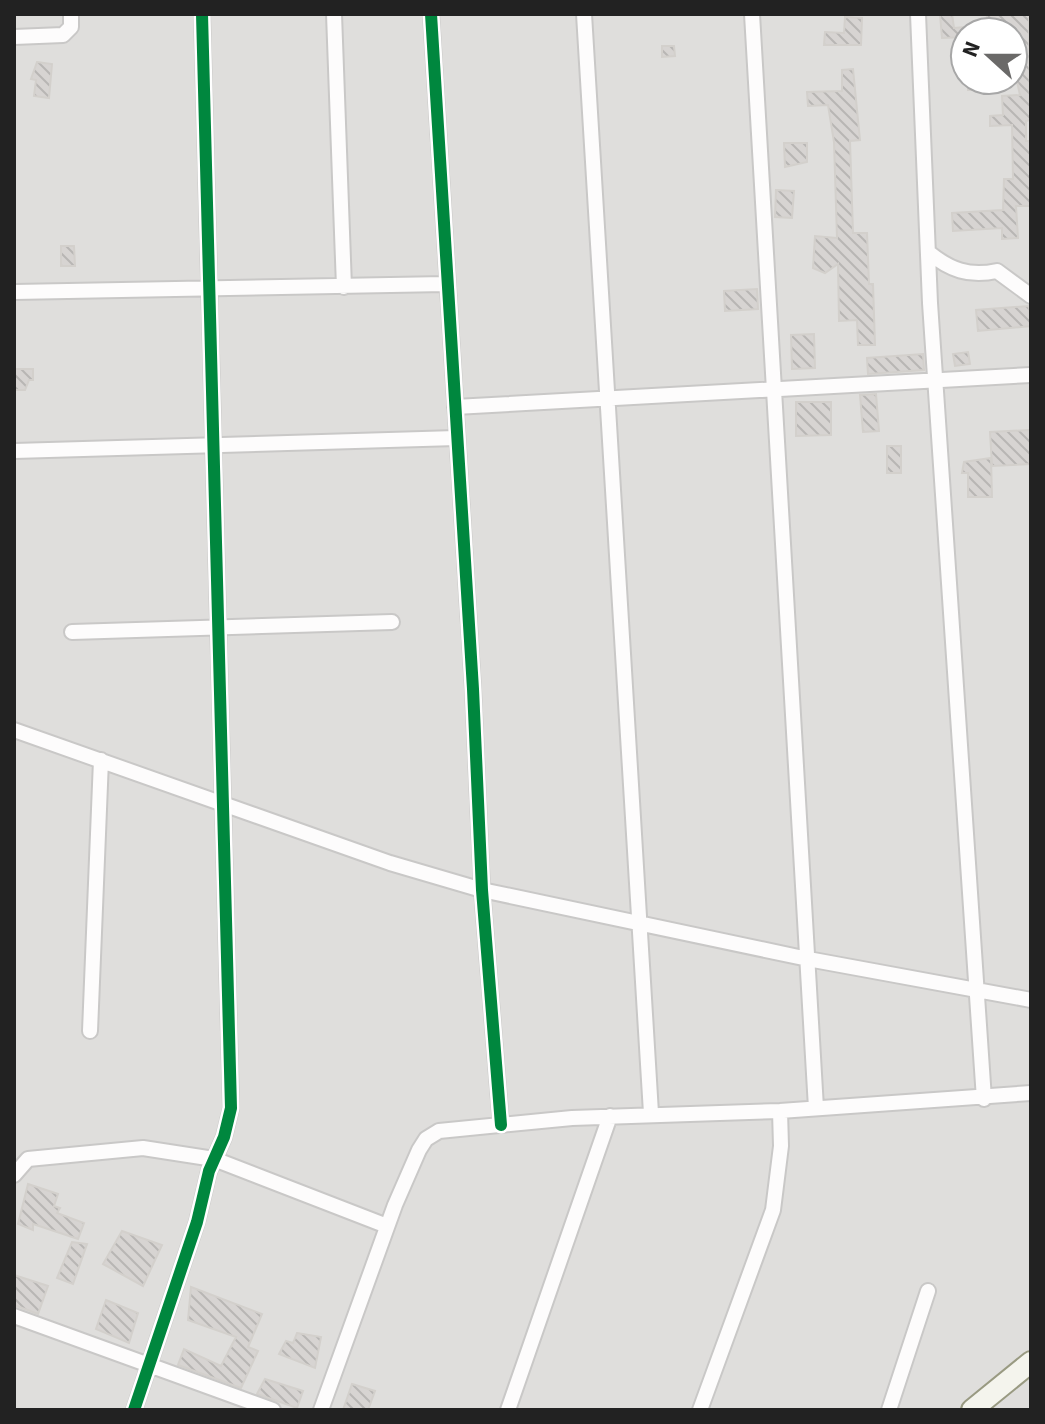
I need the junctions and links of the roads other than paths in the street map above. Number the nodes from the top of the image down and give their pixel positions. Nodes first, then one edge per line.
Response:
1 (71, 14) edge
2 (202, 14) edge
3 (334, 14) edge
4 (431, 14) edge
5 (584, 14) edge
6 (752, 14) edge
7 (918, 14) edge
8 (14, 37) edge
9 (928, 252) junction
10 (445, 284) junction
11 (344, 287) junction
12 (210, 290) junction
13 (14, 292) edge
14 (1031, 296) edge
15 (1031, 375) edge
16 (938, 382) junction
17 (775, 388) junction
18 (606, 396) junction
19 (455, 407) junction
20 (456, 438) junction
21 (214, 445) junction
22 (14, 451) edge
23 (392, 622) dead end
24 (219, 628) junction
25 (72, 632) dead end
26 (14, 730) edge
27 (101, 760) junction
28 (220, 802) junction
29 (482, 890) junction
30 (639, 924) junction
31 (808, 959) junction
32 (976, 988) junction
33 (1031, 1000) edge
34 (90, 1031) dead end
35 (1031, 1093) edge
36 (984, 1099) junction
37 (816, 1108) junction
38 (780, 1111) junction
39 (651, 1113) junction
40 (610, 1116) junction
41 (501, 1125) junction
42 (214, 1159) junction
43 (14, 1175) edge
44 (387, 1226) junction
45 (928, 1291) dead end
46 (14, 1316) edge
47 (1031, 1362) edge
48 (150, 1364) junction
49 (134, 1410) edge
50 (273, 1410) edge
51 (321, 1410) edge
52 (508, 1410) edge
53 (700, 1410) edge
54 (889, 1410) edge
55 (972, 1410) edge

1 - 8 street
2 - 12 street
3 - 11 street
4 - 10 street
5 - 18 street
6 - 17 street
7 - 9 street
9 - 14 street
9 - 16 street
10 - 11 street
10 - 19 street
11 - 12 street
12 - 13 street
12 - 21 street
15 - 16 street
16 - 17 street
16 - 32 street
17 - 18 street
17 - 31 street
18 - 19 street
18 - 30 street
19 - 20 street
20 - 21 street
20 - 29 street
21 - 22 street
21 - 24 street
23 - 24 street
24 - 25 street
24 - 28 street
26 - 27 street
27 - 28 street
27 - 34 street
28 - 29 street
28 - 42 street
29 - 30 street
29 - 41 street
30 - 31 street
30 - 39 street
31 - 32 street
31 - 37 street
32 - 33 street
32 - 36 street
35 - 36 street
36 - 37 street
37 - 38 street
38 - 39 street
38 - 53 street
39 - 40 street
40 - 41 street
40 - 52 street
41 - 44 street
42 - 43 street
42 - 44 street
42 - 48 street
44 - 51 street
45 - 54 street
46 - 48 street
47 - 55 main road
48 - 49 street
48 - 50 street

